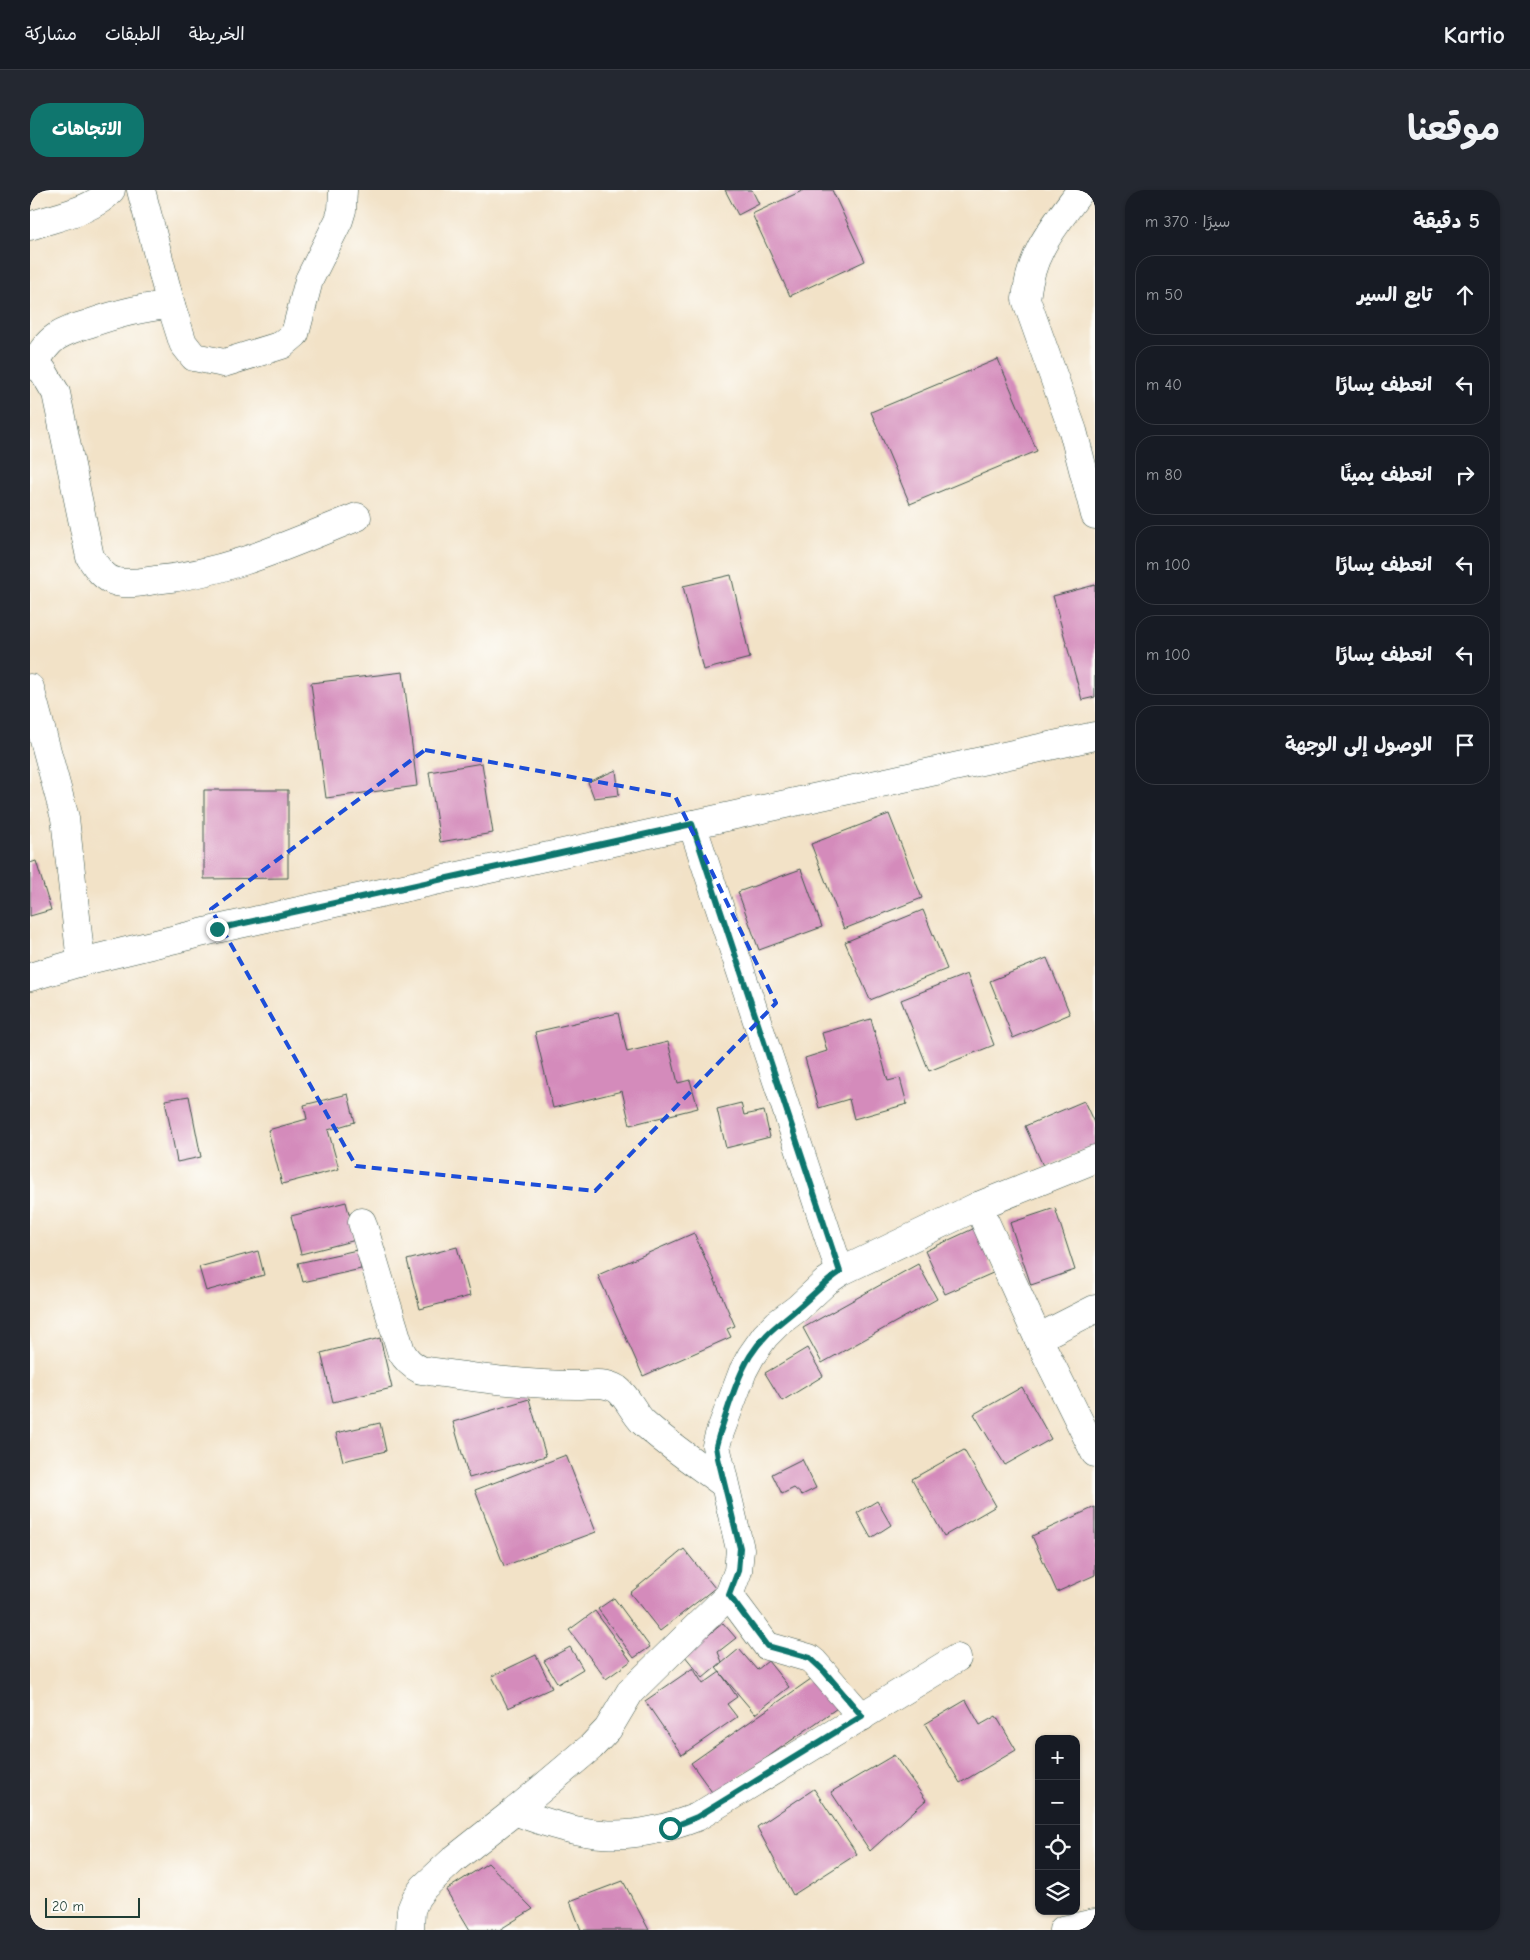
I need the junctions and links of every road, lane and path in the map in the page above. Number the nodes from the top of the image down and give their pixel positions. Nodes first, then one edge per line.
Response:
1 (111, 190) edge
2 (141, 190) edge
3 (342, 190) edge
4 (1081, 190) edge
5 (30, 226) edge
6 (171, 305) junction
7 (32, 363) edge
8 (1095, 515) edge
9 (357, 517) dead end
10 (30, 688) edge
11 (1095, 736) edge
12 (692, 824) junction
13 (81, 962) junction
14 (30, 977) edge
15 (1095, 1159) edge
16 (978, 1206) junction
17 (362, 1222) dead end
18 (840, 1272) junction
19 (1095, 1309) edge
20 (1038, 1338) junction
21 (1095, 1453) edge
22 (724, 1484) junction
23 (729, 1595) junction
24 (957, 1658) dead end
25 (862, 1716) junction
26 (515, 1811) junction
27 (1095, 1923) edge
28 (410, 1930) edge
29 (1063, 1930) edge

1 - 5 street
2 - 6 street
3 - 6 street
4 - 8 street
6 - 7 street
7 - 9 street
10 - 13 street
11 - 12 street
12 - 13 street
12 - 18 street
13 - 14 street
15 - 16 street
16 - 18 street
16 - 20 street
17 - 22 street
18 - 22 street
19 - 20 street
20 - 21 street
22 - 23 street
23 - 25 street
23 - 26 street
24 - 25 street
25 - 26 street
26 - 28 street
27 - 29 street

